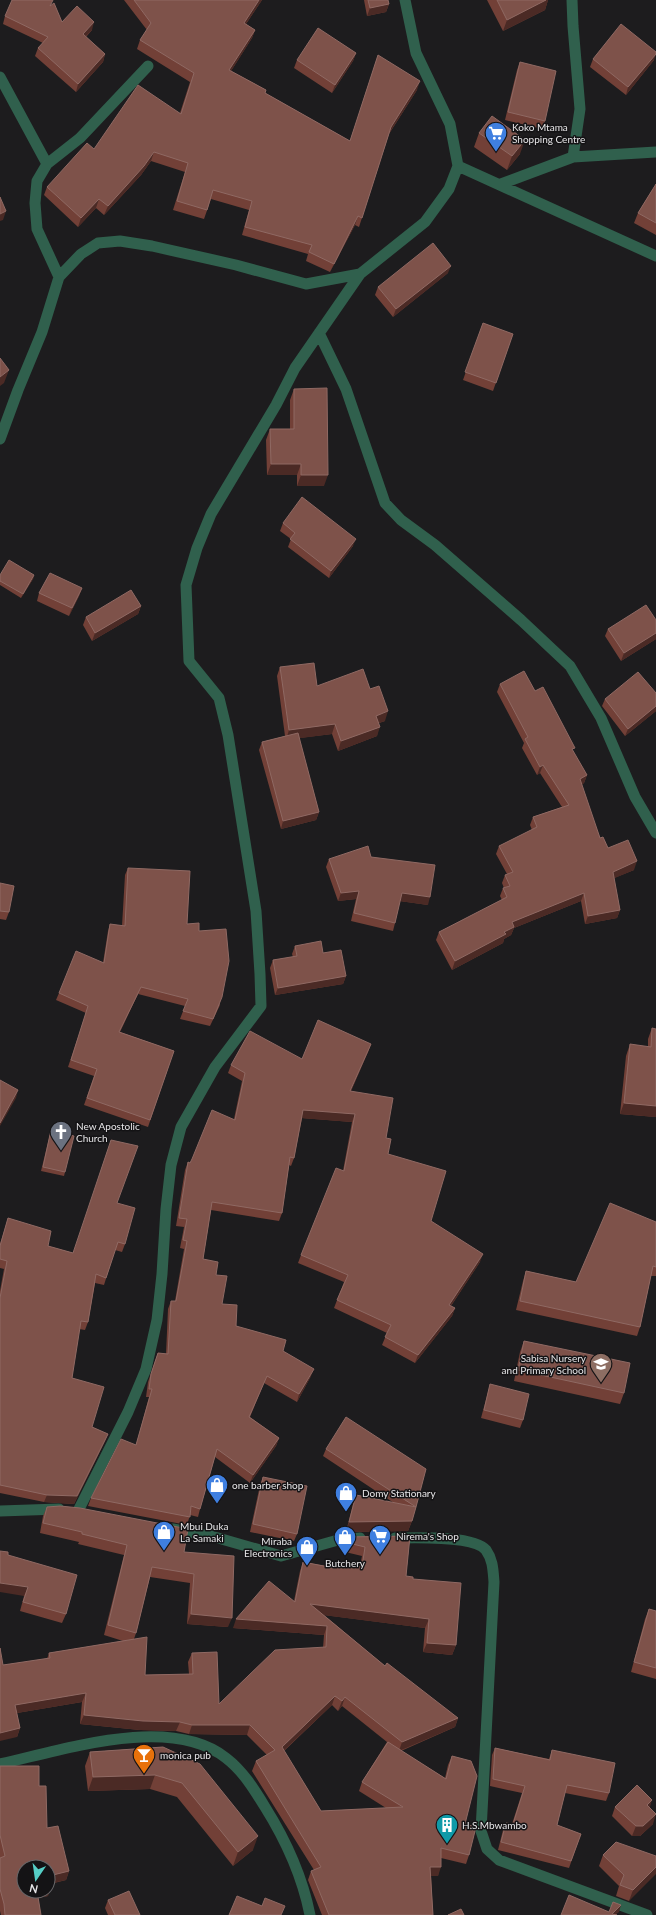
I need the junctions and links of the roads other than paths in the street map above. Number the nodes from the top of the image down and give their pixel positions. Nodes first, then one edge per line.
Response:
1 (405, 0) edge
2 (572, 0) edge
3 (148, 66) dead end
4 (0, 77) edge
5 (656, 152) edge
6 (573, 157) junction
7 (47, 164) junction
8 (458, 166) junction
9 (501, 184) junction
10 (656, 256) edge
11 (360, 274) junction
12 (59, 277) junction
13 (319, 333) junction
14 (0, 439) edge
15 (656, 833) edge
16 (0, 1511) edge
17 (78, 1511) junction
18 (93, 1514) edge
19 (162, 1527) edge
20 (368, 1538) edge
21 (382, 1538) edge
22 (0, 1764) edge
23 (310, 1915) edge
24 (647, 1915) edge

1 - 8 street
2 - 6 street
3 - 7 street
4 - 7 street
5 - 6 street
6 - 9 street
7 - 12 street
8 - 9 street
8 - 11 street
9 - 10 street
11 - 12 street
11 - 13 street
12 - 14 street
13 - 15 street
13 - 17 street
16 - 17 street
17 - 18 street
19 - 20 street
21 - 24 street
22 - 23 street

